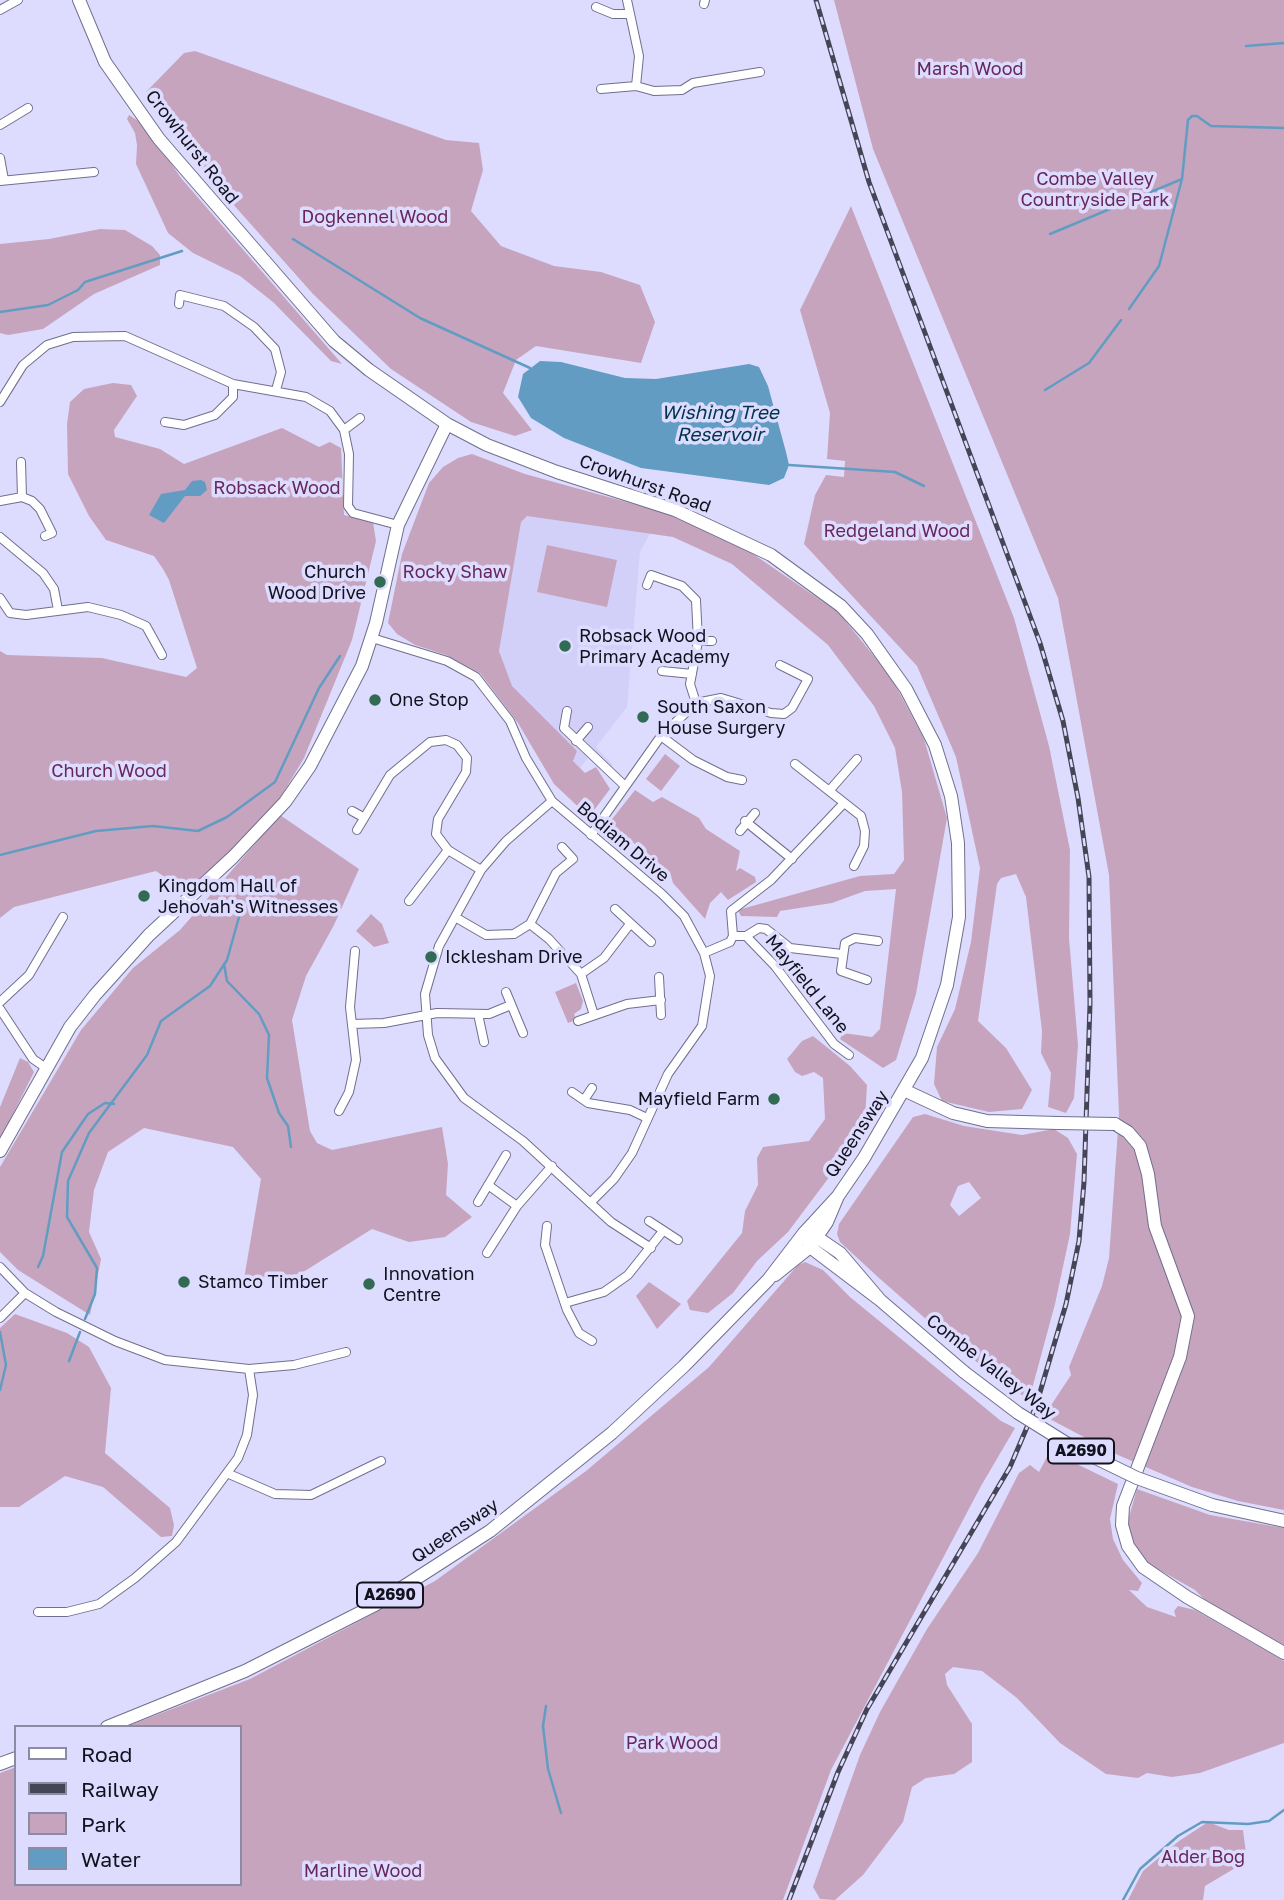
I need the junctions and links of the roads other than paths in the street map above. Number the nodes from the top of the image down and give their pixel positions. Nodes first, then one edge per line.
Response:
1 (79, 0) edge
2 (627, 0) edge
3 (15, 1) edge
4 (596, 8) dead end
5 (0, 10) edge
6 (629, 14) junction
7 (760, 72) dead end
8 (740, 75) junction
9 (636, 86) junction
10 (741, 86) dead end
11 (601, 89) dead end
12 (28, 108) dead end
13 (0, 125) edge
14 (0, 158) edge
15 (94, 172) dead end
16 (2, 181) edge
17 (179, 304) dead end
18 (233, 384) junction
19 (276, 390) junction
20 (0, 402) edge
21 (360, 418) dead end
22 (170, 420) dead end
23 (447, 424) junction
24 (344, 430) junction
25 (21, 462) dead end
26 (22, 497) junction
27 (0, 501) edge
28 (398, 525) junction
29 (45, 536) dead end
30 (0, 537) edge
31 (647, 585) dead end
32 (0, 599) edge
33 (58, 610) junction
34 (372, 638) junction
35 (712, 640) dead end
36 (698, 641) junction
37 (162, 655) dead end
38 (780, 665) dead end
39 (662, 671) dead end
40 (692, 674) junction
41 (696, 703) junction
42 (567, 711) dead end
43 (589, 727) dead end
44 (660, 736) junction
45 (576, 741) junction
46 (857, 759) dead end
47 (795, 764) dead end
48 (743, 780) dead end
49 (625, 786) junction
50 (829, 791) junction
51 (552, 801) junction
52 (844, 803) junction
53 (352, 811) dead end
54 (755, 813) dead end
55 (363, 817) junction
56 (746, 822) junction
57 (356, 830) dead end
58 (740, 831) dead end
59 (591, 835) junction
60 (562, 847) dead end
61 (448, 850) junction
62 (792, 859) junction
63 (854, 866) dead end
64 (481, 870) junction
65 (409, 901) dead end
66 (615, 909) dead end
67 (455, 917) junction
68 (59, 919) dead end
69 (530, 924) junction
70 (630, 924) junction
71 (733, 936) junction
72 (746, 936) junction
73 (878, 941) dead end
74 (651, 942) dead end
75 (355, 951) dead end
76 (704, 953) junction
77 (842, 954) junction
78 (581, 974) junction
79 (659, 977) dead end
80 (867, 979) dead end
81 (506, 992) dead end
82 (661, 1000) junction
83 (0, 1002) edge
84 (511, 1005) junction
85 (0, 1009) edge
86 (478, 1014) junction
87 (426, 1015) junction
88 (594, 1015) junction
89 (661, 1015) dead end
90 (578, 1021) dead end
91 (352, 1024) junction
92 (523, 1034) dead end
93 (484, 1042) dead end
94 (849, 1055) dead end
95 (46, 1068) junction
96 (592, 1088) dead end
97 (906, 1091) junction
98 (572, 1092) dead end
99 (584, 1101) junction
100 (339, 1111) dead end
101 (647, 1118) junction
102 (0, 1151) edge
103 (501, 1158) dead end
104 (552, 1166) junction
105 (488, 1185) junction
106 (838, 1196) junction
107 (478, 1202) dead end
108 (590, 1203) junction
109 (516, 1206) junction
110 (649, 1221) dead end
111 (547, 1226) dead end
112 (663, 1231) junction
113 (804, 1233) junction
114 (678, 1240) dead end
115 (814, 1242) junction
116 (651, 1248) junction
117 (487, 1253) dead end
118 (0, 1267) edge
119 (768, 1280) junction
120 (25, 1293) junction
121 (565, 1303) junction
122 (0, 1318) edge
123 (592, 1341) dead end
124 (346, 1352) dead end
125 (249, 1369) junction
126 (382, 1461) dead end
127 (229, 1474) junction
128 (1284, 1521) edge
129 (38, 1612) dead end
130 (1284, 1653) edge
131 (112, 1725) edge

1 - 23 main road, Crowhurst Road
2 - 6 street
3 - 5 street
4 - 6 street
6 - 9 street
7 - 8 street
8 - 9 street
8 - 10 street
9 - 11 street
12 - 13 street
14 - 16 street
15 - 16 street
17 - 19 street
18 - 19 street
18 - 20 street
18 - 22 street
19 - 24 street
21 - 24 street
23 - 28 main road
23 - 97 main road, Crowhurst Road
24 - 28 street
25 - 26 street
26 - 27 street
26 - 29 street
28 - 34 main road
30 - 33 street
31 - 36 street
32 - 33 street
33 - 37 street
34 - 51 street, Bodiam Drive
34 - 95 main road
35 - 36 street
36 - 40 street
38 - 41 street
39 - 40 street
40 - 41 street
41 - 44 street
42 - 45 street
43 - 45 street
44 - 48 street
44 - 49 street
45 - 49 street
46 - 50 street
47 - 50 street
49 - 59 street
50 - 52 street
51 - 59 street, Bodiam Drive
51 - 64 street
52 - 62 street
52 - 63 street
53 - 55 street
54 - 56 street
55 - 57 street
55 - 61 street
56 - 58 street
56 - 62 street
59 - 76 street, Bodiam Drive
60 - 69 street
61 - 64 street
61 - 65 street
62 - 71 street
64 - 67 street
66 - 70 street
67 - 69 street
67 - 87 street
68 - 83 street
69 - 78 street
70 - 74 street
70 - 78 street
71 - 72 street, Mayfield Lane
71 - 76 street
72 - 77 street
72 - 94 street, Mayfield Lane
73 - 77 street
75 - 91 street
76 - 101 street, Bodiam Drive
77 - 80 street
78 - 88 street
79 - 82 street
81 - 84 street
82 - 88 street
82 - 89 street
84 - 86 street
84 - 92 street
85 - 95 street
86 - 87 street
86 - 93 street
87 - 91 street
87 - 104 street
88 - 90 street
91 - 100 street
95 - 102 main road
96 - 99 street
97 - 106 main road, Queensway
97 - 130 main road, bridge
98 - 99 street
99 - 101 street
101 - 108 street, Bodiam Drive
103 - 105 street
104 - 108 street
104 - 109 street
105 - 107 street
105 - 109 street
106 - 113 main road, Queensway
106 - 115 main road, Queensway
108 - 116 street
109 - 117 street
110 - 112 street
111 - 121 street
112 - 114 street
112 - 116 street
113 - 115 main road, Combe Valley Way
113 - 119 main road, Queensway / A2690
115 - 119 main road, Queensway / A2690
115 - 128 main road, Combe Valley Way / A2690, bridge
116 - 121 street
118 - 120 street
119 - 131 main road, Queensway / A2690
120 - 122 street
120 - 125 street
121 - 123 street
124 - 125 street
125 - 127 street
126 - 127 street
127 - 129 street

